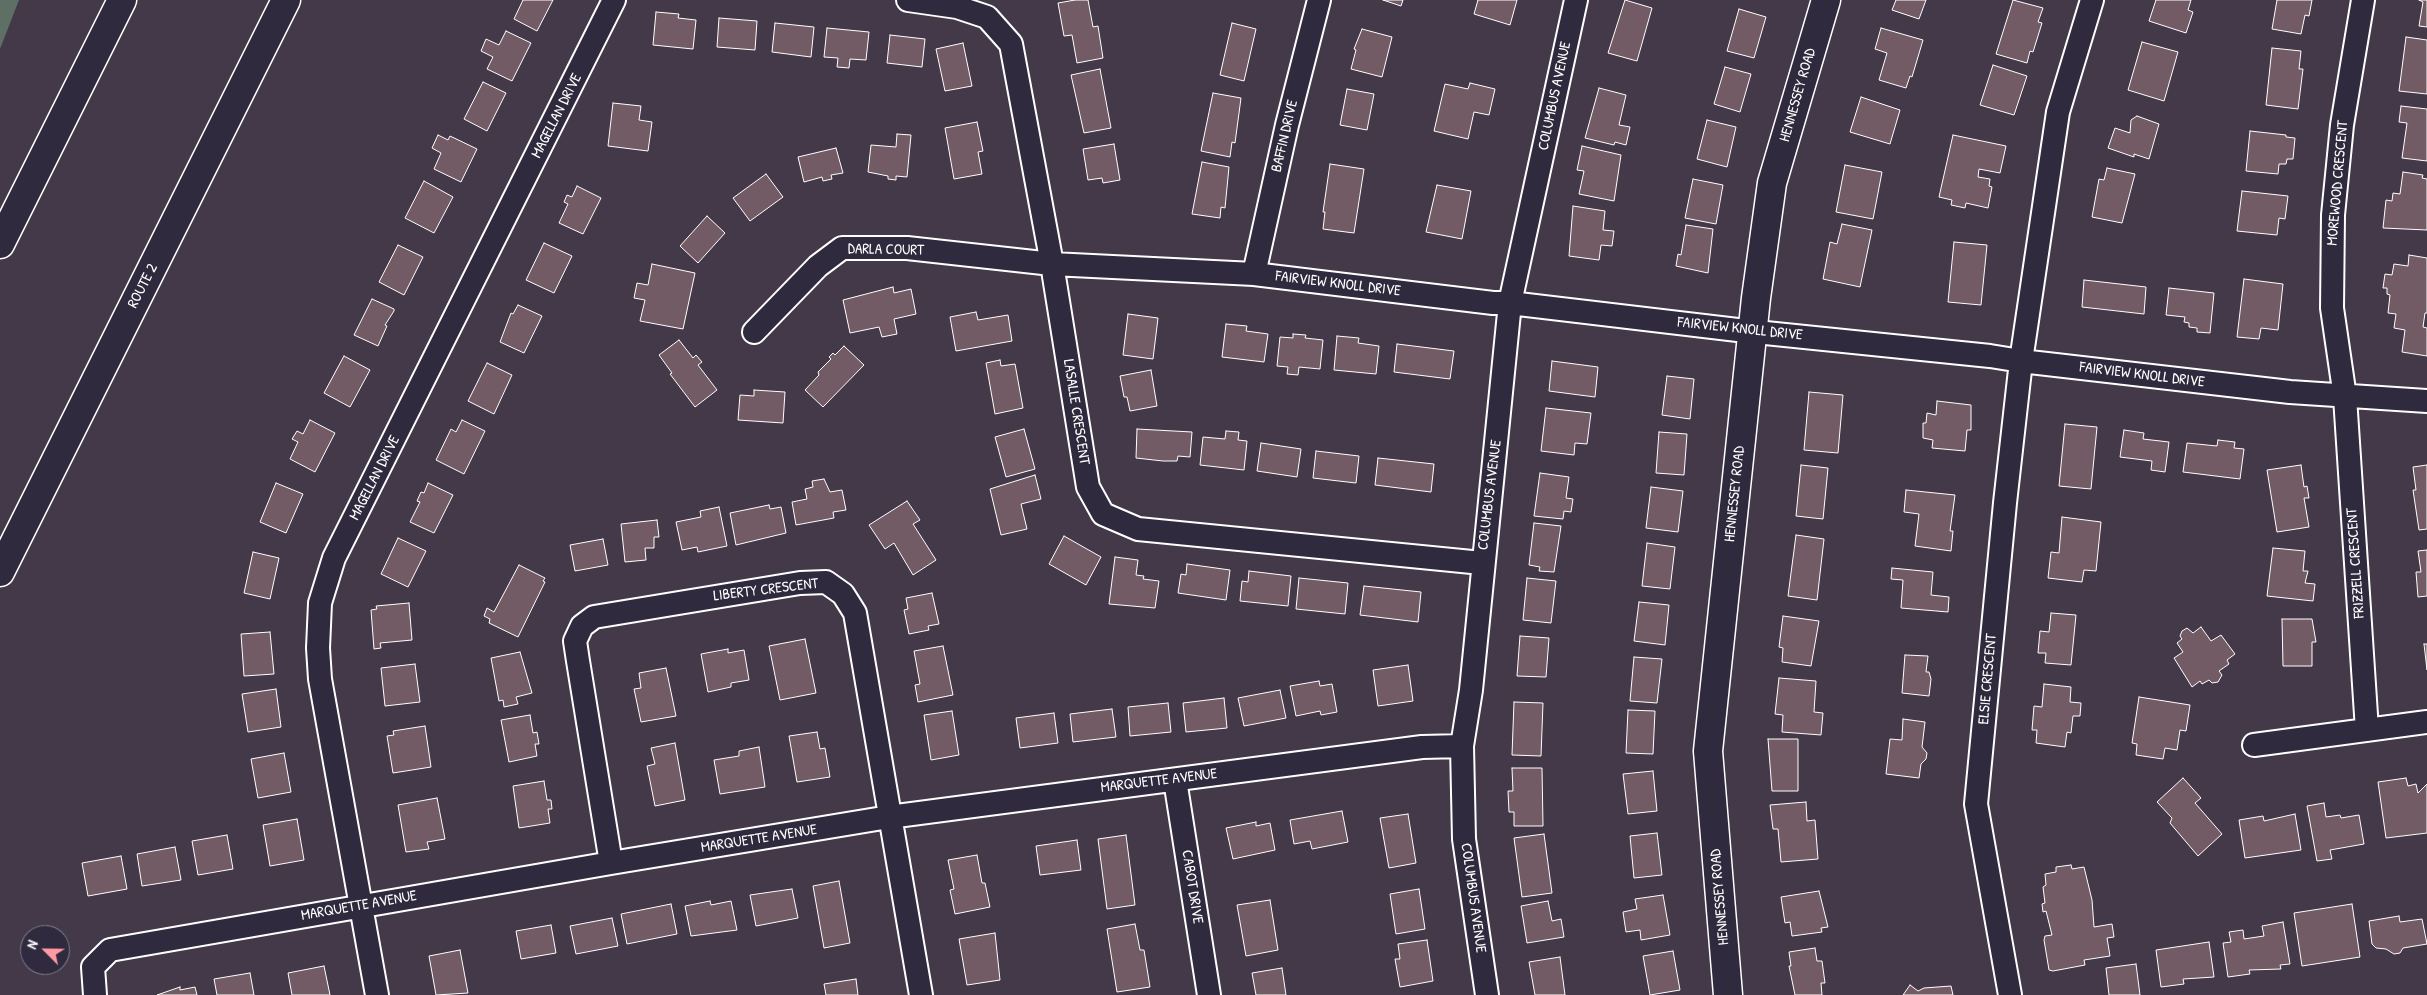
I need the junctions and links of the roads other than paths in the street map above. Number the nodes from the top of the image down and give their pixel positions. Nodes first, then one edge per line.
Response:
1 (122, 0) edge
2 (286, 0) edge
3 (614, 0) edge
4 (908, 0) edge
5 (1319, 0) edge
6 (1576, 0) edge
7 (1826, 0) edge
8 (2092, 0) edge
9 (2363, 0) edge
10 (0, 244) edge
11 (1052, 264) junction
12 (1254, 274) junction
13 (1510, 303) junction
14 (1753, 330) junction
15 (754, 332) dead end
16 (2021, 361) junction
17 (2345, 397) junction
18 (2427, 401) edge
19 (1482, 563) junction
20 (0, 572) edge
21 (2427, 722) edge
22 (2367, 730) junction
23 (2254, 745) dead end
24 (1462, 746) junction
25 (1174, 780) junction
26 (890, 817) junction
27 (611, 862) junction
28 (362, 906) junction
29 (95, 995) edge
30 (377, 995) edge
31 (920, 995) edge
32 (1209, 995) edge
33 (1487, 995) edge
34 (1728, 995) edge
35 (2010, 995) edge

1 - 10 main road
2 - 20 main road, ROUTE 2
3 - 28 street, MAGELLAN DRIVE
4 - 11 street, LASALLE CRESCENT
5 - 12 street, BAFFIN DRIVE
6 - 13 street, COLUMBUS AVENUE
7 - 14 main road, HENNESSEY ROAD
8 - 16 street
9 - 17 street, MOREWOOD CRESCENT
11 - 12 street, FAIRVIEW KNOLL DRIVE
11 - 15 street, DARLA COURT
11 - 19 street, LASALLE CRESCENT
12 - 13 street, FAIRVIEW KNOLL DRIVE
13 - 14 street, FAIRVIEW KNOLL DRIVE
13 - 19 street, COLUMBUS AVENUE
14 - 16 street, FAIRVIEW KNOLL DRIVE
14 - 34 main road, HENNESSEY ROAD
16 - 17 street, FAIRVIEW KNOLL DRIVE
16 - 35 street, ELSIE CRESCENT
17 - 18 street, FAIRVIEW KNOLL DRIVE
17 - 22 street, FRIZZELL CRESCENT
19 - 24 street, COLUMBUS AVENUE
21 - 22 street
22 - 23 street
24 - 25 street, MARQUETTE AVENUE
24 - 33 street, COLUMBUS AVENUE
25 - 26 street, MARQUETTE AVENUE
25 - 32 street, CABOT DRIVE
26 - 27 street, MARQUETTE AVENUE
26 - 27 street, LIBERTY CRESCENT
26 - 31 street, LIBERTY CRESCENT
27 - 28 street, MARQUETTE AVENUE
28 - 29 street, MARQUETTE AVENUE
28 - 30 street, MAGELLAN DRIVE

